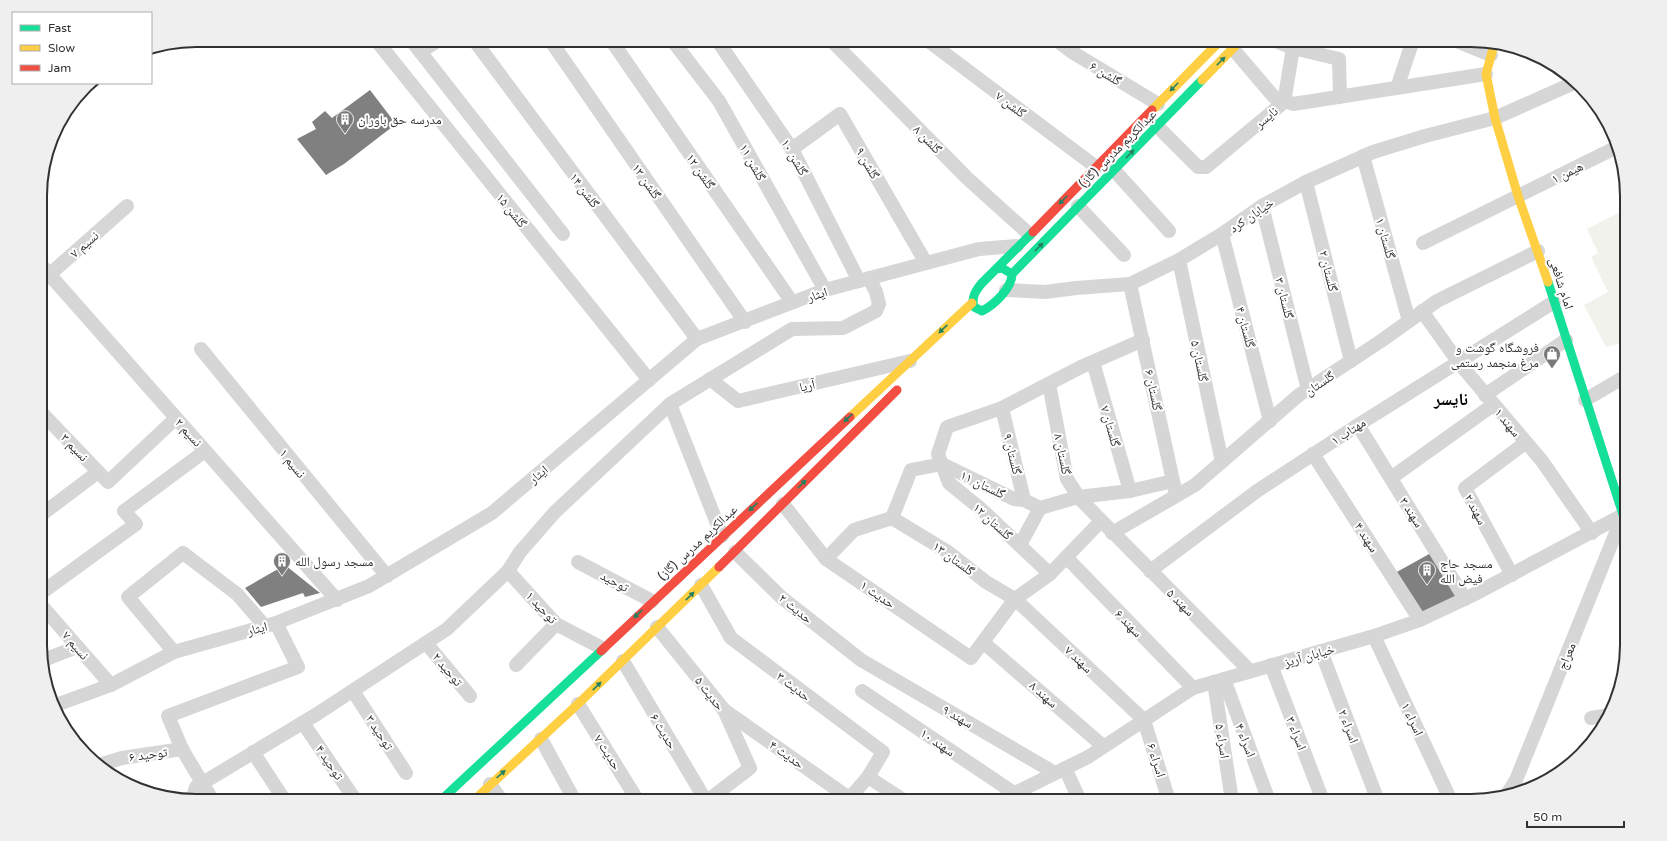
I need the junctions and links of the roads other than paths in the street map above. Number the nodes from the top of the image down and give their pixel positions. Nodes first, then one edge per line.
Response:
1 (382, 47) edge
2 (416, 47) edge
3 (428, 47) edge
4 (479, 47) edge
5 (555, 47) edge
6 (616, 47) edge
7 (677, 47) edge
8 (722, 47) edge
9 (839, 47) edge
10 (936, 47) edge
11 (1065, 47) edge
12 (1224, 47) edge
13 (1226, 47) edge
14 (1234, 47) edge
15 (1411, 47) edge
16 (1481, 47) edge
17 (1293, 48) joint
18 (1492, 50) edge
19 (420, 52) junction
20 (1486, 74) junction
21 (1570, 85) edge
22 (1397, 88) junction
23 (1340, 97) junction
24 (1284, 102) junction
25 (1158, 104) junction
26 (1495, 118) junction
27 (1157, 126) junction
28 (792, 149) junction
29 (1612, 149) edge
30 (1363, 156) junction
31 (1096, 167) junction
32 (1114, 170) junction
33 (1306, 182) junction
34 (1518, 196) junction
35 (127, 206) dead end
36 (1078, 206) junction
37 (1262, 206) junction
38 (1169, 231) dead end
39 (563, 234) dead end
40 (1029, 234) junction
41 (1222, 234) junction
42 (1423, 243) dead end
43 (1017, 246) junction
44 (1538, 251) junction
45 (1124, 255) dead end
46 (1179, 260) junction
47 (926, 263) junction
48 (996, 269) junction
49 (47, 271) edge
50 (1012, 274) junction
51 (47, 278) edge
52 (864, 280) junction
53 (1130, 284) junction
54 (825, 290) junction
55 (1006, 290) junction
56 (792, 302) junction
57 (1554, 302) junction
58 (972, 303) junction
59 (982, 311) junction
60 (1422, 311) junction
61 (972, 320) dead end
62 (1409, 320) junction
63 (745, 322) junction
64 (697, 339) junction
65 (1143, 340) junction
66 (1566, 340) junction
67 (201, 349) dead end
68 (910, 360) junction
69 (1351, 361) junction
70 (1093, 362) junction
71 (1459, 363) junction
72 (710, 379) junction
73 (649, 380) junction
74 (1620, 380) edge
75 (1049, 384) junction
76 (902, 385) dead end
77 (1308, 390) junction
78 (1489, 400) junction
79 (1585, 400) junction
80 (670, 404) junction
81 (1002, 408) junction
82 (47, 418) edge
83 (176, 418) junction
84 (1270, 421) junction
85 (1358, 425) junction
86 (1526, 443) junction
87 (205, 451) junction
88 (1314, 454) junction
89 (1222, 462) junction
90 (942, 464) junction
91 (98, 472) junction
92 (1391, 478) junction
93 (1173, 481) junction
94 (1130, 491) junction
95 (1176, 496) junction
96 (1078, 497) junction
97 (1024, 500) junction
98 (1620, 502) edge
99 (783, 504) junction
100 (1040, 508) junction
101 (47, 510) edge
102 (892, 518) junction
103 (1100, 521) junction
104 (1620, 521) edge
105 (1112, 533) junction
106 (1592, 533) junction
107 (1620, 533) edge
108 (722, 536) junction
109 (1020, 545) junction
110 (735, 552) junction
111 (1066, 557) junction
112 (826, 559) junction
113 (578, 562) dead end
114 (508, 571) junction
115 (1150, 571) junction
116 (1050, 574) junction
117 (1512, 575) junction
118 (387, 576) junction
119 (701, 585) junction
120 (47, 589) edge
121 (1015, 599) junction
122 (1465, 599) junction
123 (337, 600) junction
124 (652, 601) junction
125 (47, 612) edge
126 (1420, 620) junction
127 (270, 624) junction
128 (556, 624) junction
129 (657, 627) junction
130 (1374, 636) junction
131 (426, 643) junction
132 (984, 643) junction
133 (77, 646) junction
134 (602, 648) junction
135 (1321, 651) junction
136 (174, 652) junction
137 (47, 658) edge
138 (861, 660) joint
139 (623, 661) junction
140 (516, 665) dead end
141 (1271, 665) junction
142 (1250, 671) junction
143 (1219, 681) junction
144 (111, 685) junction
145 (1193, 688) junction
146 (353, 691) junction
147 (862, 691) dead end
148 (470, 696) dead end
149 (59, 704) edge
150 (578, 704) junction
151 (724, 710) junction
152 (1602, 716) edge
153 (1591, 718) dead end
154 (1144, 720) junction
155 (303, 723) junction
156 (541, 739) junction
157 (1104, 746) junction
158 (182, 749) junction
159 (253, 752) junction
160 (105, 763) edge
161 (1060, 770) junction
162 (406, 773) dead end
163 (868, 778) junction
164 (202, 783) junction
165 (490, 784) junction
166 (1511, 788) edge
167 (1014, 793) joint
168 (194, 794) edge
169 (209, 794) edge
170 (280, 794) edge
171 (351, 794) edge
172 (447, 794) edge
173 (480, 794) edge
174 (497, 794) edge
175 (572, 794) edge
176 (634, 794) edge
177 (702, 794) edge
178 (715, 794) edge
179 (840, 794) edge
180 (853, 794) edge
181 (894, 794) edge
182 (1075, 794) edge
183 (1167, 794) edge
184 (1231, 794) edge
185 (1266, 794) edge
186 (1320, 794) edge
187 (1375, 794) edge
188 (1448, 794) edge

1 - 73 street, گلشن ۱۵
2 - 19 street
3 - 19 street
4 - 64 street, گلشن ۱۴
5 - 63 street, گلشن ۱۳
6 - 56 street, گلشن ۱۲
7 - 54 street, گلشن ۱۱
8 - 28 street, گلشن ۱۰
9 - 40 street, گلشن ۸
10 - 31 street, گلشن ۷
11 - 25 street, گلشن ۶
12 -> 25 street, عبدالکریم مدرس (گاز)
27 -> 13 street, عبدالکریم مدرس (گاز)
14 - 24 street
15 - 22 street
16 - 18 street
17 - 23 street
17 - 24 street, نایسر
18 - 20 street, امام شافعی
19 - 39 street
20 - 22 street
20 - 26 street, امام شافعی
21 - 26 street, خیابان کرد
22 - 23 street
23 - 24 street
24 - 27 street, نایسر
25 - 31 street, عبدالکریم مدرس (گاز)
26 - 30 street, خیابان کرد
26 - 34 street, امام شافعی
32 -> 27 street, عبدالکریم مدرس (گاز)
28 - 47 street, گلشن ۹
28 - 52 street, گلشن ۱۰
29 - 34 street, هیمن ۱
30 - 33 street, خیابان کرد
30 - 62 street, گلستان ۱
31 -> 40 street, عبدالکریم مدرس (گاز)
32 - 36 street, عبدالکریم مدرس (گاز)
32 - 38 street
33 - 37 street, خیابان کرد
33 - 69 street, گلستان ۲
34 - 42 street, هیمن ۱
34 - 44 street, امام شافعی
35 - 49 street, نسیم ۷
36 - 45 street
50 -> 36 street, عبدالکریم مدرس (گاز)
37 - 41 street, خیابان کرد
37 - 77 street, گلستان ۳
40 - 43 street, عبدالکریم مدرس (گاز)
41 - 46 street, خیابان کرد
41 - 84 street, گلستان ۴
43 - 47 street, ایثار
43 - 48 street, عبدالکریم مدرس (گاز)
44 - 57 street, امام شافعی
44 - 60 street, گلستان
46 - 53 street, خیابان کرد
46 - 89 street, گلستان ۵
47 - 52 street, ایثار
48 - 50 street
48 - 58 street, عبدالکریم مدرس (گاز)
50 - 55 street
51 - 83 street, نسیم ۲
52 - 54 street, ایثار
52 - 72 street, گلشن ۱۰
53 - 55 street, خیابان کرد
53 - 65 street, گلستان ۶
54 - 56 street, ایثار
55 - 59 street
56 - 63 street, ایثار
57 - 66 street, امام شافعی
57 - 71 street, مهتاب ۱
58 - 59 street
58 -> 68 street, عبدالکریم مدرس (گاز)
59 - 61 street
60 - 62 street, گلستان
60 - 71 street, سهند ۱
62 - 69 street, گلستان
63 - 64 street, ایثار
64 - 73 street, ایثار
65 - 70 street
65 - 93 street, گلستان ۶
66 - 78 street
66 - 79 street, امام شافعی
67 - 118 street, نسیم ۱
68 - 72 street, آریا
68 -> 108 street, عبدالکریم مدرس (گاز)
69 - 77 street, گلستان
70 - 75 street
70 - 94 street, گلستان ۷
71 - 78 street, سهند ۱
71 - 85 street, مهتاب ۱
72 - 80 street, گلشن ۱۰
73 - 118 street, ایثار
74 - 79 street
75 - 81 street
75 - 96 street, گلستان ۸
99 -> 76 street
77 - 84 street, گلستان
78 - 86 street, سهند ۱
78 - 92 street
79 - 98 street, امام شافعی
80 - 108 street
80 - 114 street, گلشن ۱۰
81 - 90 street, گلستان ۱۲
81 - 97 street, گلستان ۹
82 - 91 street, نسیم ۳
83 - 87 street, نسیم ۲
83 - 91 street, نسیم ۳
84 - 89 street, گلستان
85 - 88 street, مهتاب ۱
85 - 92 street, سهند ۳
86 - 106 street, سهند ۱
86 - 117 street, سهند ۲
87 - 120 street
87 - 123 street, نسیم ۲
88 - 115 street, مهتاب ۱
88 - 126 street, سهند ۴
89 - 95 street, گلستان
90 - 97 street, گلستان ۱۱
90 - 102 street
90 - 109 street, گلستان ۱۲
91 - 101 street
92 - 122 street, سهند ۳
93 - 94 street
93 - 95 street, گلستان ۶
94 - 96 street
95 - 105 street, گلستان
96 - 100 street
96 - 103 street, گلستان ۸
97 - 100 street, گلستان ۱۱
99 - 110 street
99 - 112 street, حدیث ۱
100 - 109 street
102 - 112 street
102 - 121 street, گلستان ۱۳
103 - 105 street, گلستان ۸
103 - 111 street
104 - 106 street, خیابان آریز
105 - 115 street, سهند ۵
106 - 117 street, خیابان آریز
107 - 166 street, معراج
108 - 110 street
108 - 124 street, عبدالکریم مدرس (گاز)
109 - 116 street, گلستان ۱۲
110 - 119 street
110 - 138 street, حدیث ۲
111 - 116 street
111 - 145 street, سهند ۶
112 - 132 street, حدیث ۱
113 - 124 street, توحید
114 - 128 street, توحید ۱
114 - 131 street, گلشن ۱۰
115 - 142 street, سهند ۵
116 - 121 street
117 - 122 street, خیابان آریز
118 - 123 street, ایثار
129 -> 119 street
119 - 163 street, حدیث ۳
121 - 132 street
121 - 154 street, سهند ۷
122 - 126 street, خیابان آریز
123 - 127 street, ایثار
124 -> 134 street, عبدالکریم مدرس (گاز)
125 - 133 street, نسیم ۷
126 - 130 street, خیابان آریز
127 - 136 street, ایثار
127 - 136 street
127 - 158 street
128 - 134 street, توحید ۱
128 - 140 street
129 - 139 street
129 - 151 street, حدیث ۵
130 - 135 street, خیابان آریز
130 - 188 street, اسراء ۱
131 - 146 street, گلشن ۱۰
131 - 148 street, توحید ۲
132 - 157 street, سهند ۸
133 - 137 street
133 - 144 street, نسیم ۷
134 - 172 street, عبدالکریم مدرس (گاز)
135 - 141 street, خیابان آریز
135 - 187 street, اسراء ۲
136 - 144 street, ایثار
138 - 161 street, سهند ۹
150 -> 139 street
139 - 177 street, حدیث ۶
141 - 142 street, خیابان آریز
141 - 186 street, اسراء ۳
142 - 143 street, خیابان آریز
143 - 145 street, خیابان آریز
143 - 184 street, اسراء ۵
143 - 185 street, اسراء ۴
144 - 149 street, ایثار
145 - 154 street, خیابان آریز
146 - 155 street, گلشن ۱۰
146 - 162 street, توحید ۳
147 - 167 street, سهند ۱۰
150 - 156 street
150 - 176 street, حدیث ۷
151 - 178 street, حدیث ۵
151 - 179 street, حدیث ۴
152 - 153 street
154 - 157 street, خیابان آریز
154 - 183 street, اسراء ۶
155 - 159 street, گلشن ۱۰
155 - 171 street, توحید ۴
165 -> 156 street
156 - 175 street
157 - 161 street, خیابان آریز
158 - 160 street, توحید ۶
158 - 164 street, توحید ۶
159 - 164 street, گلشن ۱۰
159 - 170 street
161 - 167 street, خیابان آریز
161 - 182 street
163 - 180 street
163 - 181 street
164 - 168 street
164 - 169 street, توحید ۶
165 - 173 street
165 - 174 street

